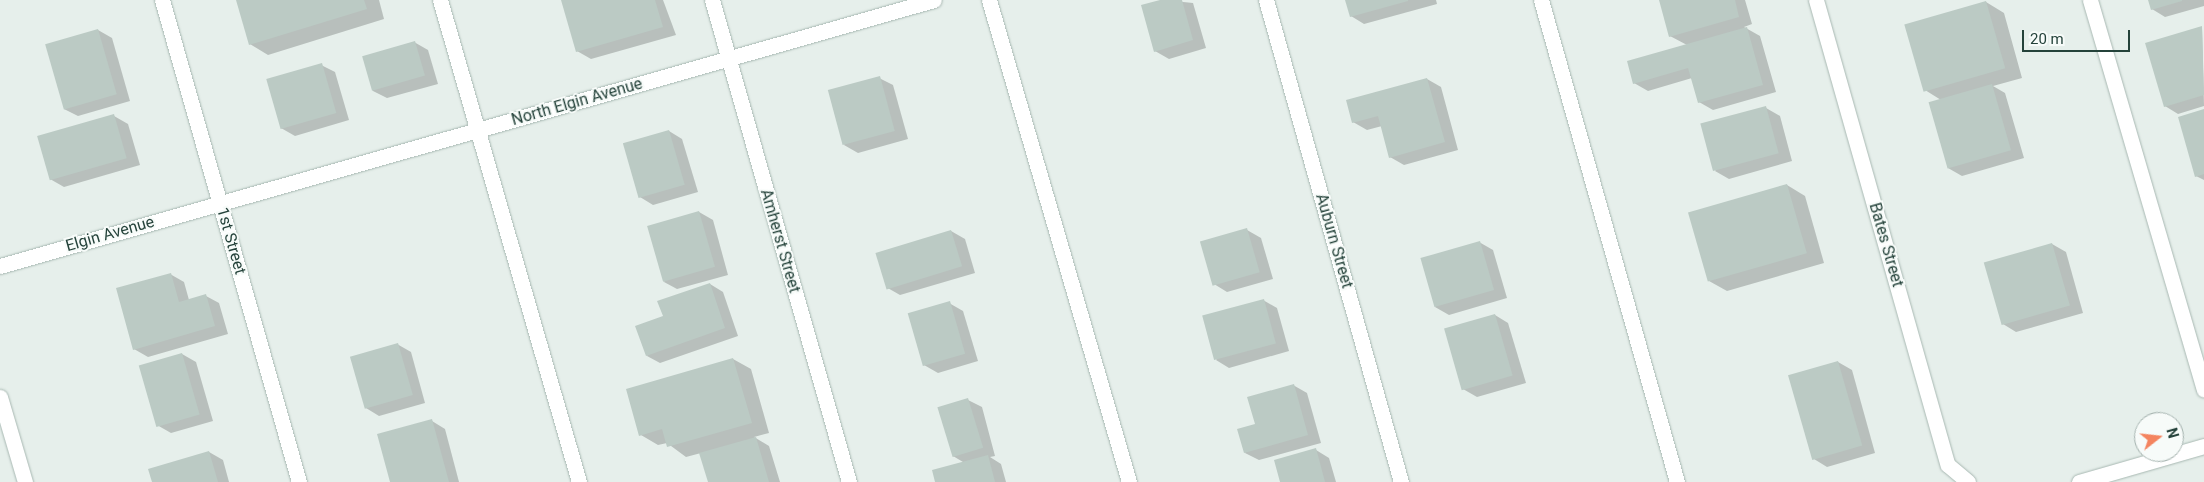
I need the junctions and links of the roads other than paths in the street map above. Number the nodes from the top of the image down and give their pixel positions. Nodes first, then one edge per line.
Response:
1 (162, 0) edge
2 (440, 0) edge
3 (712, 0) edge
4 (934, 0) edge
5 (988, 0) edge
6 (1266, 0) edge
7 (1541, 0) edge
8 (1816, 0) edge
9 (2090, 0) edge
10 (728, 59) junction
11 (478, 130) junction
12 (220, 203) junction
13 (0, 266) edge
14 (2204, 390) edge
15 (0, 397) edge
16 (2204, 446) edge
17 (25, 482) edge
18 (299, 482) edge
19 (579, 482) edge
20 (849, 482) edge
21 (1129, 482) edge
22 (1401, 482) edge
23 (1677, 482) edge
24 (1968, 482) edge
25 (2079, 482) edge

1 - 12 street, 1st Street
2 - 11 street
3 - 10 street, Amherst Street
4 - 10 street, North Elgin Avenue
5 - 21 street
6 - 22 street, Auburn Street
7 - 23 street
8 - 24 street, Bates Street
9 - 14 street
10 - 11 street, North Elgin Avenue
10 - 20 street, Amherst Street
11 - 12 street, North Elgin Avenue
11 - 19 street
12 - 13 street, Elgin Avenue
12 - 18 street, 1st Street
15 - 17 street
16 - 25 street

